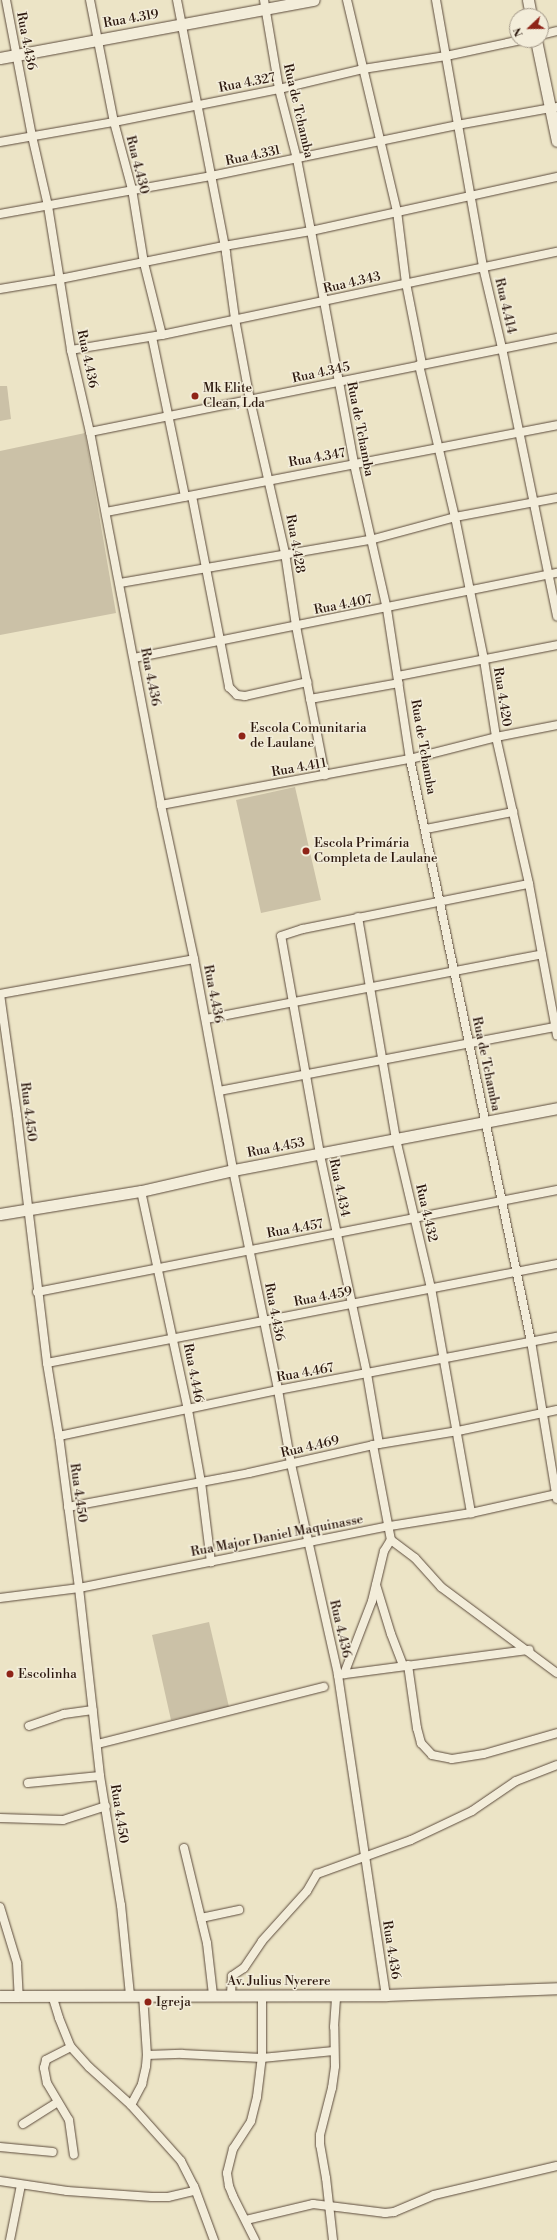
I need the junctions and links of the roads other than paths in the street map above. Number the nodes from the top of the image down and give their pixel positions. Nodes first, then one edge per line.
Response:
1 (6, 0) edge
2 (90, 0) edge
3 (177, 0) edge
4 (314, 0) edge
5 (347, 0) edge
6 (436, 0) edge
7 (265, 5) edge
8 (181, 24) junction
9 (97, 39) junction
10 (509, 43) edge
11 (538, 48) edge
12 (16, 54) junction
13 (446, 56) junction
14 (0, 58) edge
15 (363, 69) junction
16 (279, 89) junction
17 (196, 105) junction
18 (554, 108) edge
19 (114, 122) junction
20 (457, 125) junction
21 (32, 136) junction
22 (381, 141) junction
23 (557, 141) edge
24 (0, 142) edge
25 (297, 159) junction
26 (212, 176) junction
27 (557, 177) edge
28 (132, 189) junction
29 (470, 198) junction
30 (48, 206) junction
31 (397, 211) junction
32 (0, 214) edge
33 (311, 232) junction
34 (224, 246) junction
35 (557, 252) edge
36 (144, 263) junction
37 (483, 267) junction
38 (60, 279) junction
39 (406, 283) junction
40 (0, 289) edge
41 (323, 302) junction
42 (235, 319) junction
43 (162, 335) junction
44 (152, 337) junction
45 (557, 338) edge
46 (502, 348) junction
47 (71, 350) junction
48 (420, 365) junction
49 (339, 382) junction
50 (250, 400) junction
51 (167, 416) junction
52 (557, 425) edge
53 (90, 432) junction
54 (519, 432) junction
55 (438, 447) junction
56 (354, 464) junction
57 (270, 479) junction
58 (189, 497) junction
59 (557, 498) edge
60 (534, 503) junction
61 (106, 512) junction
62 (455, 517) junction
63 (370, 540) junction
64 (285, 553) junction
65 (206, 567) junction
66 (553, 574) edge
67 (120, 583) junction
68 (470, 590) junction
69 (387, 609) junction
70 (557, 616) edge
71 (296, 626) junction
72 (221, 641) junction
73 (557, 645) edge
74 (134, 658) junction
75 (484, 660) junction
76 (399, 679) junction
77 (307, 682) junction
78 (310, 699) junction
79 (557, 725) edge
80 (496, 737) junction
81 (410, 759) junction
82 (325, 776) junction
83 (161, 805) junction
84 (513, 812) junction
85 (426, 829) junction
86 (528, 884) junction
87 (441, 900) junction
88 (358, 917) junction
89 (542, 954) junction
90 (194, 959) junction
91 (455, 972) junction
92 (370, 987) junction
93 (0, 994) edge
94 (294, 1003) junction
95 (206, 1019) junction
96 (556, 1031) edge
97 (469, 1042) junction
98 (382, 1059) junction
99 (306, 1073) junction
100 (219, 1091) junction
101 (557, 1108) edge
102 (486, 1121) junction
103 (396, 1139) junction
104 (320, 1154) junction
105 (233, 1170) junction
106 (557, 1190) edge
107 (141, 1191) junction
108 (504, 1200) junction
109 (27, 1211) junction
110 (0, 1214) edge
111 (415, 1218) junction
112 (336, 1233) junction
113 (250, 1249) junction
114 (557, 1264) edge
115 (158, 1268) junction
116 (518, 1272) junction
117 (431, 1288) junction
118 (37, 1292) junction
119 (351, 1303) junction
120 (264, 1321) junction
121 (557, 1337) edge
122 (174, 1340) junction
123 (531, 1341) junction
124 (444, 1359) junction
125 (46, 1363) junction
126 (367, 1374) junction
127 (278, 1390) junction
128 (188, 1410) junction
129 (557, 1410) edge
130 (543, 1413) junction
131 (458, 1431) junction
132 (59, 1436) junction
133 (376, 1445) junction
134 (291, 1464) junction
135 (201, 1482) junction
136 (557, 1496) edge
137 (68, 1507) junction
138 (471, 1513) junction
139 (390, 1526) junction
140 (391, 1540) junction
141 (308, 1542) junction
142 (211, 1562) junction
143 (376, 1585) junction
144 (79, 1588) junction
145 (0, 1598) edge
146 (529, 1650) junction
147 (406, 1665) junction
148 (557, 1673) edge
149 (341, 1675) junction
150 (324, 1688) dead end
151 (94, 1710) junction
152 (29, 1726) dead end
153 (557, 1733) edge
154 (98, 1744) junction
155 (557, 1765) edge
156 (100, 1776) junction
157 (28, 1783) dead end
158 (106, 1806) junction
159 (0, 1818) edge
160 (184, 1848) dead end
161 (365, 1857) junction
162 (0, 1907) edge
163 (239, 1910) dead end
164 (201, 1918) junction
165 (557, 1988) edge
166 (52, 1995) junction
167 (213, 1995) junction
168 (231, 1995) junction
169 (262, 1995) junction
170 (336, 1995) junction
171 (386, 1995) junction
172 (0, 1996) edge
173 (19, 1996) junction
174 (130, 1996) junction
175 (143, 1996) junction
176 (71, 2047) junction
177 (334, 2051) junction
178 (147, 2055) junction
179 (262, 2058) junction
180 (58, 2102) junction
181 (131, 2105) junction
182 (23, 2124) dead end
183 (0, 2147) edge
184 (53, 2152) dead end
185 (74, 2155) dead end
186 (557, 2166) edge
187 (0, 2181) edge
188 (21, 2185) junction
189 (195, 2191) junction
190 (329, 2205) junction
191 (246, 2220) junction
192 (10, 2240) edge
193 (214, 2240) edge
194 (255, 2240) edge
195 (333, 2240) edge

1 - 12 street, Rua 4.436
2 - 9 street, Rua 4.430
3 - 8 street, Rua 4.428
4 - 7 street, Rua 4.319
5 - 15 street, Rua 4.420
6 - 13 street, Rua 4.414
7 - 8 street, Rua 4.319
7 - 16 street, Rua de Tchamba
8 - 9 street, Rua 4.319
8 - 17 street, Rua 4.428
9 - 12 street, Rua 4.319
9 - 19 street, Rua 4.430
10 - 13 street, Rua 4.327
11 - 18 street
12 - 14 street, Rua 4.319
12 - 21 street, Rua 4.436
13 - 15 street, Rua 4.327
13 - 20 street, Rua 4.414
15 - 16 street, Rua 4.327
15 - 22 street, Rua 4.420
16 - 17 street, Rua 4.327
16 - 25 street, Rua de Tchamba
17 - 19 street, Rua 4.327
17 - 26 street, Rua 4.428
18 - 20 street, Rua 4.331
18 - 23 street
19 - 21 street, Rua 4.327
19 - 28 street, Rua 4.430
20 - 22 street, Rua 4.331
20 - 29 street, Rua 4.414
21 - 24 street, Rua 4.327
21 - 30 street, Rua 4.436
22 - 25 street, Rua 4.331
22 - 31 street, Rua 4.420
25 - 26 street, Rua 4.331
25 - 33 street, Rua de Tchamba
26 - 28 street, Rua 4.331
26 - 34 street, Rua 4.428
27 - 29 street
28 - 30 street, Rua 4.331
28 - 36 street, Rua 4.430
29 - 31 street
29 - 37 street, Rua 4.414
30 - 32 street, Rua 4.331
30 - 38 street, Rua 4.436
31 - 33 street
31 - 39 street, Rua 4.420
33 - 34 street
33 - 41 street, Rua de Tchamba
34 - 36 street
34 - 42 street, Rua 4.428
35 - 37 street, Rua 4.343
36 - 38 street
36 - 43 street, Rua 4.430
37 - 39 street, Rua 4.343
37 - 46 street, Rua 4.414
38 - 40 street
38 - 47 street, Rua 4.436
39 - 41 street, Rua 4.343
39 - 48 street, Rua 4.420
41 - 42 street, Rua 4.343
41 - 49 street, Rua de Tchamba
42 - 43 street, Rua 4.343
42 - 50 street, Rua 4.428
43 - 44 street, Rua 4.343
44 - 47 street, Rua 4.343
44 - 51 street
45 - 46 street, Rua 4.345
46 - 48 street, Rua 4.345
46 - 54 street, Rua 4.414
47 - 53 street, Rua 4.436
48 - 49 street, Rua 4.345
48 - 55 street, Rua 4.420
49 - 50 street, Rua 4.345
49 - 56 street, Rua de Tchamba
50 - 51 street, Rua 4.345
50 - 57 street, Rua 4.428
51 - 53 street, Rua 4.345
51 - 58 street
52 - 54 street, Rua 4.347
53 - 61 street, Rua 4.436
54 - 55 street, Rua 4.347
54 - 60 street, Rua 4.414
55 - 56 street, Rua 4.347
55 - 62 street, Rua 4.420
56 - 57 street, Rua 4.347
56 - 63 street, Rua de Tchamba
57 - 58 street, Rua 4.347
57 - 64 street, Rua 4.428
58 - 61 street, Rua 4.347
58 - 65 street
59 - 60 street
60 - 62 street
60 - 66 street, Rua 4.414
61 - 67 street, Rua 4.436
62 - 63 street
62 - 68 street, Rua 4.420
63 - 64 street
63 - 69 street, Rua de Tchamba
64 - 65 street
64 - 71 street, Rua 4.428
65 - 67 street
65 - 72 street
66 - 68 street, Rua 4.407
66 - 70 street, Rua 4.414
67 - 74 street, Rua 4.436
68 - 69 street, Rua 4.407
68 - 75 street, Rua 4.420
69 - 71 street, Rua 4.407
69 - 76 street, Rua de Tchamba
71 - 72 street, Rua 4.407
71 - 77 street, Rua 4.428
72 - 74 street, Rua 4.407
72 - 77 street
73 - 75 street
74 - 83 street, Rua 4.436
75 - 76 street
75 - 80 street, Rua 4.420
76 - 78 street
76 - 81 street, Rua de Tchamba
77 - 78 street, Rua 4.428
78 - 82 street, Rua 4.428
79 - 80 street, Rua 4.411
80 - 81 street, Rua 4.411
80 - 84 street, Rua 4.420
81 - 82 street, Rua 4.411
81 - 85 street, Rua de Tchamba
82 - 83 street, Rua 4.411
83 - 90 street, Rua 4.436
84 - 85 street
84 - 86 street, Rua 4.420
85 - 87 street, Rua de Tchamba
86 - 87 street
86 - 89 street, Rua 4.420
87 - 88 street
87 - 91 street, Rua de Tchamba
88 - 92 street, Rua 4.432
88 - 94 street, Rua 4.434
89 - 91 street
89 - 96 street, Rua 4.420
90 - 93 street
90 - 95 street, Rua 4.436
91 - 92 street
91 - 97 street, Rua de Tchamba
92 - 94 street
92 - 98 street, Rua 4.432
93 - 109 street, Rua 4.450
94 - 95 street
94 - 99 street, Rua 4.434
95 - 100 street, Rua 4.436
96 - 97 street
97 - 98 street
97 - 102 street, Rua de Tchamba
98 - 99 street
98 - 103 street, Rua 4.432
99 - 100 street
99 - 104 street, Rua 4.434
100 - 105 street, Rua 4.436
101 - 102 street, Rua 4.453
102 - 103 street, Rua 4.453
102 - 108 street, Rua de Tchamba
103 - 104 street, Rua 4.453
103 - 111 street, Rua 4.432
104 - 105 street, Rua 4.453
104 - 112 street, Rua 4.434
105 - 107 street, Rua 4.453
105 - 113 street, Rua 4.436
106 - 108 street, Rua 4.457
107 - 109 street, Rua 4.453
107 - 115 street, Rua 4.446
108 - 111 street, Rua 4.457
108 - 116 street, Rua de Tchamba
109 - 110 street, Rua 4.453
109 - 118 street, Rua 4.450
111 - 112 street, Rua 4.457
111 - 117 street, Rua 4.432
112 - 113 street, Rua 4.457
112 - 119 street, Rua 4.434
113 - 115 street, Rua 4.457
113 - 120 street, Rua 4.436
114 - 116 street, Rua 4.459
115 - 118 street, Rua 4.457
115 - 122 street, Rua 4.446
116 - 117 street, Rua 4.459
116 - 123 street, Rua de Tchamba
117 - 119 street, Rua 4.459
117 - 124 street, Rua 4.432
118 - 125 street, Rua 4.450
119 - 120 street, Rua 4.459
119 - 126 street, Rua 4.434
120 - 122 street, Rua 4.459
120 - 127 street, Rua 4.436
121 - 123 street, Rua 4.467
122 - 125 street, Rua 4.459
122 - 128 street, Rua 4.446
123 - 124 street, Rua 4.467
123 - 130 street, Rua de Tchamba
124 - 126 street, Rua 4.467
124 - 131 street, Rua 4.432
125 - 132 street, Rua 4.450
126 - 127 street, Rua 4.467
126 - 133 street, Rua 4.434
127 - 128 street, Rua 4.467
127 - 134 street, Rua 4.436
128 - 132 street, Rua 4.467
128 - 135 street, Rua 4.446
129 - 130 street, Rua 4.469
130 - 131 street, Rua 4.469
130 - 136 street, Rua de Tchamba
131 - 133 street, Rua 4.469
131 - 138 street, Rua 4.432
132 - 137 street, Rua 4.450
133 - 134 street, Rua 4.469
133 - 139 street, Rua 4.434
134 - 135 street, Rua 4.469
134 - 141 street, Rua 4.436
135 - 137 street, Rua 4.469
135 - 142 street, Rua 4.446
136 - 138 street, Rua Major Daniel Maquinasse
137 - 144 street, Rua 4.450
138 - 139 street, Rua Major Daniel Maquinasse
139 - 140 street, Rua 4.434
139 - 141 street, Rua Major Daniel Maquinasse
140 - 143 street
140 - 146 street
141 - 142 street, Rua Major Daniel Maquinasse
141 - 149 street, Rua 4.436
142 - 144 street, Rua Major Daniel Maquinasse
143 - 147 street
143 - 149 street
144 - 145 street, Rua Major Daniel Maquinasse
144 - 151 street, Rua 4.450
146 - 147 street
146 - 148 street
147 - 149 street
147 - 153 street
149 - 161 street, Rua 4.436
150 - 154 street
151 - 152 street
151 - 154 street, Rua 4.450
154 - 156 street, Rua 4.450
155 - 161 street
156 - 157 street
156 - 158 street, Rua 4.450
158 - 159 street
158 - 174 street, Rua 4.450
160 - 164 street
161 - 168 street
161 - 171 street, Rua 4.436
162 - 173 street
163 - 164 street
164 - 167 street
165 - 171 street, Av. Julius Nyerere
166 - 173 street, Av. Julius Nyerere
166 - 174 street, Av. Julius Nyerere
166 - 176 street
167 - 168 street, Av. Julius Nyerere
167 - 175 street, Av. Julius Nyerere
168 - 169 street, Av. Julius Nyerere
169 - 170 street, Av. Julius Nyerere
169 - 179 street
170 - 171 street, Av. Julius Nyerere
170 - 177 street
172 - 173 street, Av. Julius Nyerere
174 - 175 street, Av. Julius Nyerere
175 - 178 street
176 - 180 street
176 - 181 street
177 - 179 street
177 - 190 street
178 - 179 street
178 - 181 street
179 - 191 street
180 - 182 street
180 - 185 street
181 - 189 street
183 - 184 street
186 - 190 street
187 - 188 street
188 - 189 street
188 - 192 street
189 - 193 street
190 - 191 street
190 - 195 street
191 - 194 street

